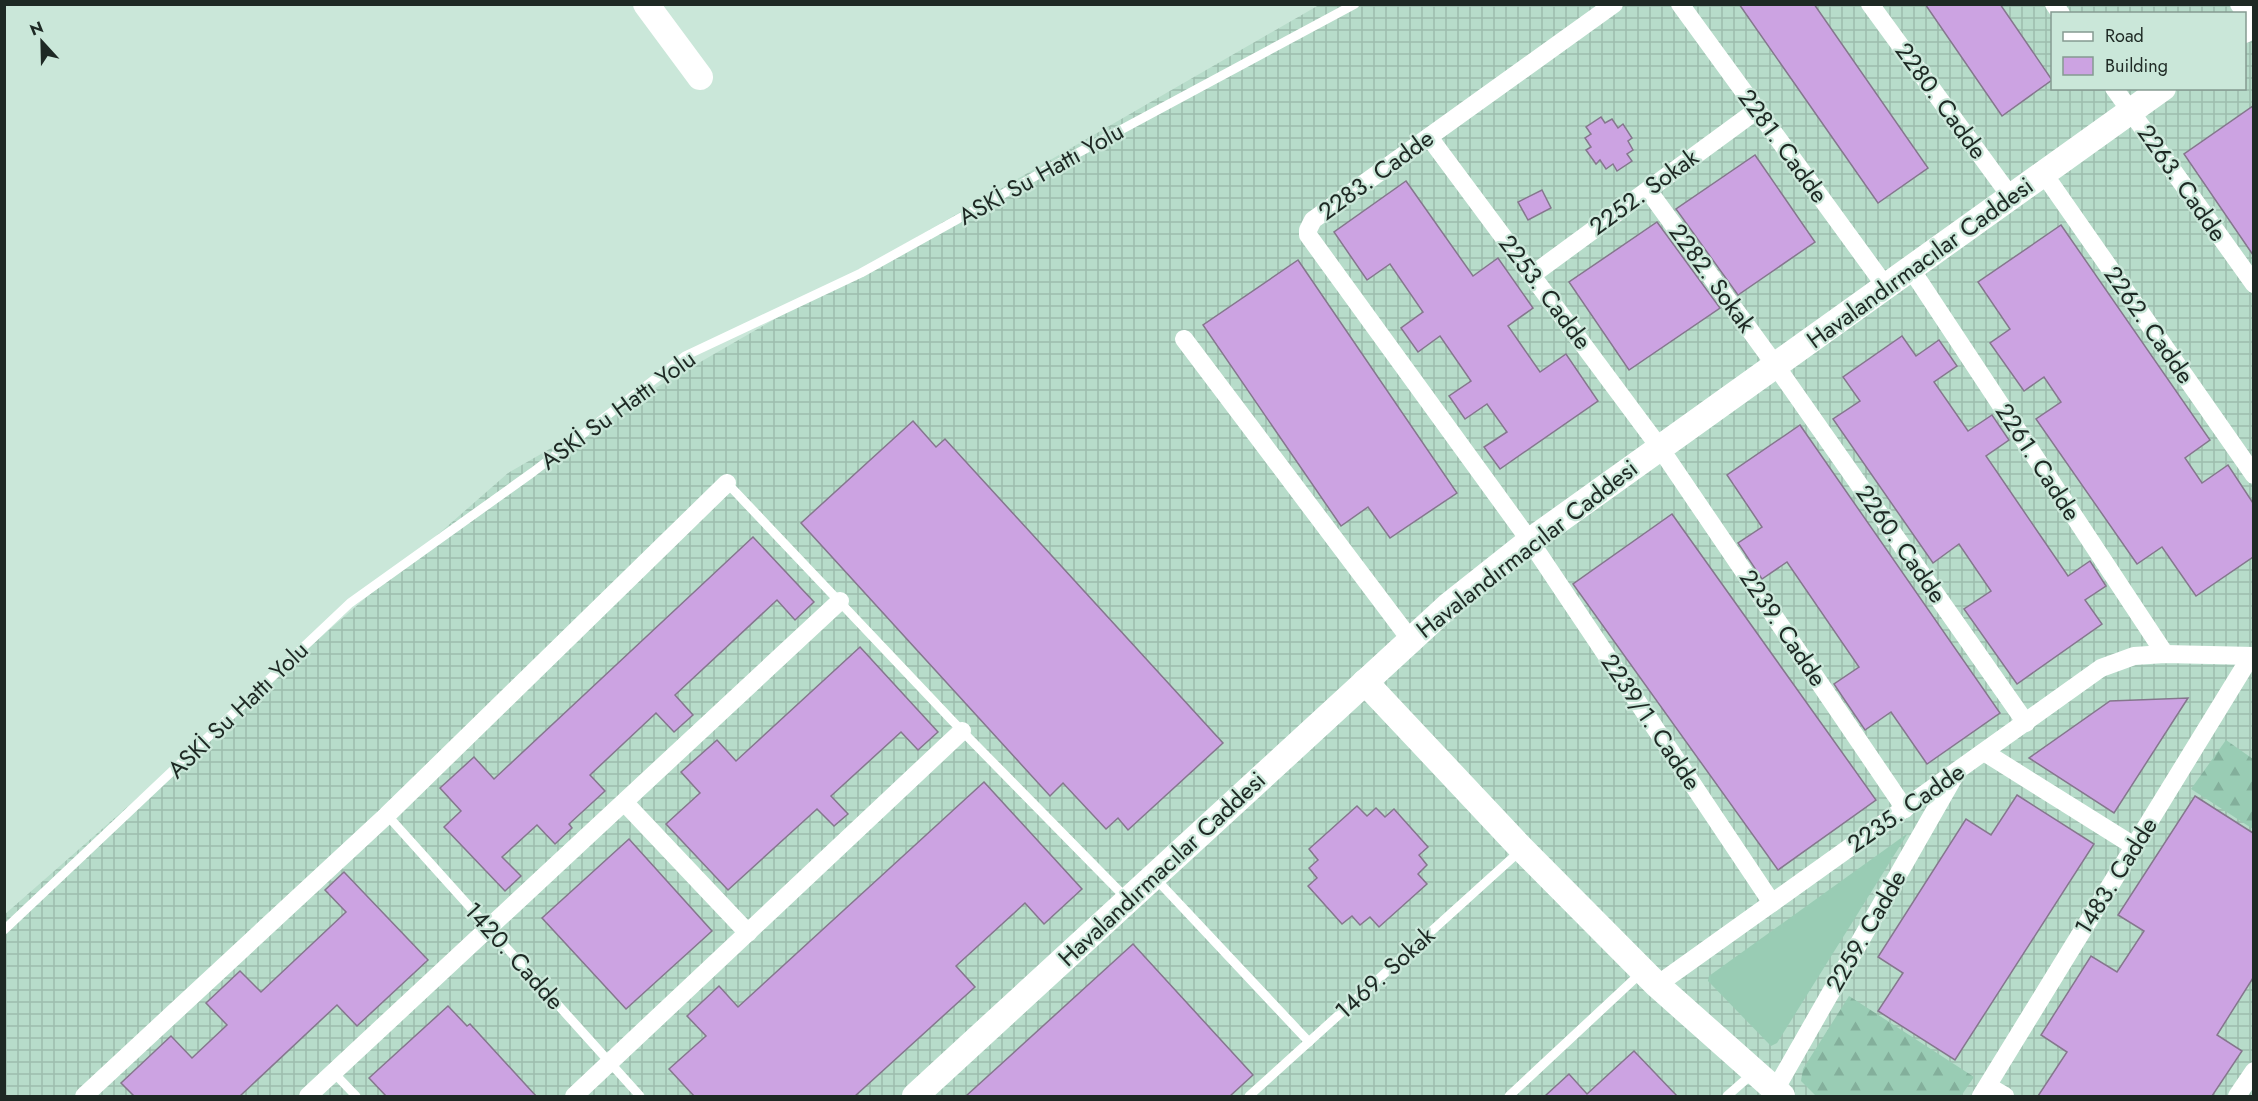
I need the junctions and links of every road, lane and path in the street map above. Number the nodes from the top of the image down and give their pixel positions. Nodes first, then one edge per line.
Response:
1 (646, 4) edge
2 (1355, 4) edge
3 (1614, 4) edge
4 (1680, 4) edge
5 (1870, 4) edge
6 (700, 77) dead end
7 (2116, 90) edge
8 (2160, 90) edge
9 (1757, 110) junction
10 (2131, 112) junction
11 (1429, 137) junction
12 (2044, 174) junction
13 (1648, 190) junction
14 (2011, 197) junction
15 (1911, 269) junction
16 (1532, 275) junction
17 (2253, 284) edge
18 (1886, 287) junction
19 (1184, 339) dead end
20 (1776, 366) junction
21 (1660, 448) junction
22 (2253, 475) edge
23 (728, 483) joint
24 (1530, 541) junction
25 (840, 601) junction
26 (1410, 639) junction
27 (2165, 654) junction
28 (2252, 656) edge
29 (1365, 682) junction
30 (2026, 723) junction
31 (962, 731) junction
32 (1984, 752) junction
33 (1957, 772) junction
34 (625, 803) junction
35 (1905, 809) junction
36 (387, 815) junction
37 (2134, 846) junction
38 (1522, 849) junction
39 (1153, 876) junction
40 (1127, 899) junction
41 (1772, 903) junction
42 (489, 928) junction
43 (4, 930) edge
44 (748, 933) junction
45 (1650, 978) junction
46 (1309, 1042) junction
47 (610, 1063) junction
48 (2253, 1071) edge
49 (1754, 1072) junction
50 (334, 1073) junction
51 (1984, 1091) edge
52 (1778, 1093) edge
53 (84, 1096) edge
54 (308, 1096) edge
55 (356, 1096) edge
56 (574, 1096) edge
57 (640, 1096) edge
58 (915, 1096) edge
59 (1249, 1096) edge
60 (1509, 1096) edge
61 (1727, 1096) edge
62 (2005, 1096) edge
63 (2237, 1096) edge

1 - 6 street
2 - 43 lane, ASKİ Su Hattı Yolu
3 - 11 street, 2283. Cadde
4 - 9 street, 2281. Cadde
5 - 14 street, 2280. Cadde
7 - 10 street, 2263. Cadde
8 - 10 street, Havalandırmacılar Caddesi
9 - 13 street, 2252. Sokak
9 - 18 street, 2281. Cadde
10 - 12 street, Havalandırmacılar Caddesi
10 - 17 street, 2263. Cadde
11 - 16 street, 2253. Cadde
11 - 24 street, 2283. Cadde
12 - 14 street, Havalandırmacılar Caddesi
12 - 22 street, 2262. Cadde
13 - 16 street, 2252. Sokak
13 - 20 street, 2282. Sokak
14 - 15 street, Havalandırmacılar Caddesi
15 - 18 street, Havalandırmacılar Caddesi
15 - 27 street, 2261. Cadde
16 - 21 street, 2253. Cadde
18 - 20 street, Havalandırmacılar Caddesi
19 - 26 street
20 - 21 street, Havalandırmacılar Caddesi
20 - 30 street, 2260. Cadde
21 - 24 street, Havalandırmacılar Caddesi
21 - 35 street, 2239. Cadde
23 - 25 lane
23 - 36 street
24 - 26 street, Havalandırmacılar Caddesi
24 - 41 street, 2239/1. Cadde
25 - 31 lane
25 - 34 street
26 - 29 street, Havalandırmacılar Caddesi
27 - 28 street, 2235. Cadde
27 - 30 street, 2235. Cadde
28 - 37 street, 1483. Cadde
29 - 38 street
29 - 39 street, Havalandırmacılar Caddesi
30 - 32 street, 2235. Cadde
31 - 40 lane
31 - 44 street
32 - 33 street, 2235. Cadde
32 - 37 street
33 - 35 street, 2235. Cadde
33 - 52 street, 2259. Cadde
34 - 42 street
34 - 44 street
35 - 41 street, 2235. Cadde
36 - 42 lane, 1420. Cadde
36 - 53 street
37 - 51 street, 1483. Cadde
38 - 45 street
38 - 46 lane, 1469. Sokak
39 - 40 street, Havalandırmacılar Caddesi
39 - 46 lane
40 - 58 street, Havalandırmacılar Caddesi
41 - 45 street, 2235. Cadde
42 - 47 lane, 1420. Cadde
42 - 50 street
44 - 47 street
45 - 49 street
45 - 60 lane
46 - 59 lane, 1469. Sokak
47 - 56 street
47 - 57 lane, 1420. Cadde
48 - 63 street
49 - 52 street
49 - 61 lane
50 - 54 street
50 - 55 lane
51 - 62 street

